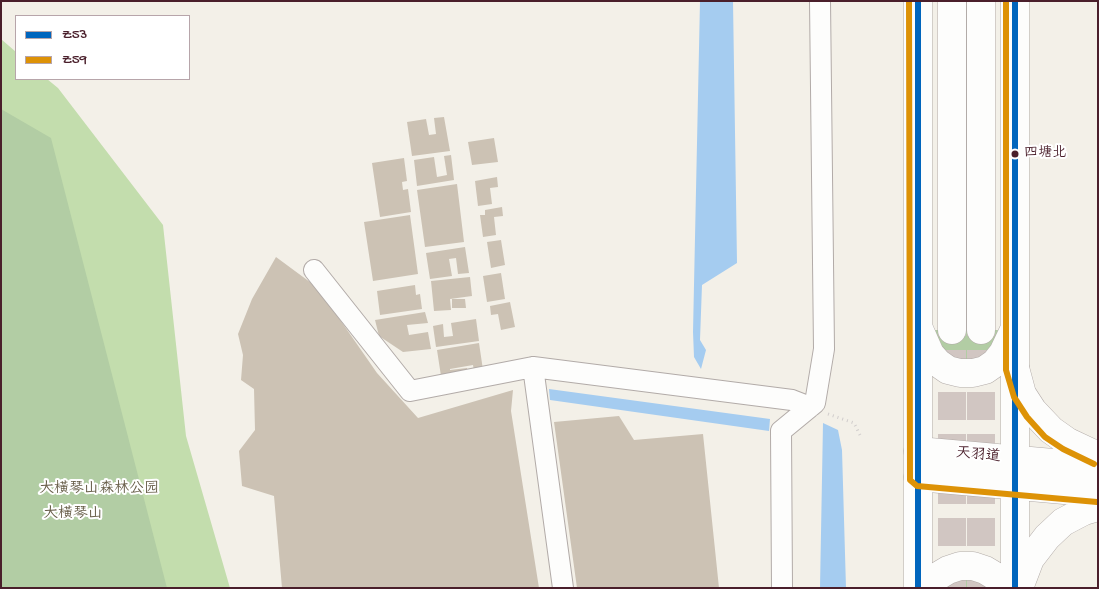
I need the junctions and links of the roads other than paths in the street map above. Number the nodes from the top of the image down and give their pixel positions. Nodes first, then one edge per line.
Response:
1 (820, 1) edge
2 (918, 1) edge
3 (952, 1) edge
4 (981, 1) edge
5 (1015, 1) edge
6 (314, 270) dead end
7 (918, 328) junction
8 (1015, 328) junction
9 (952, 330) tunnel mouth
10 (981, 330) tunnel mouth
11 (533, 367) junction
12 (1015, 368) junction
13 (810, 407) junction
14 (1098, 456) edge
15 (918, 464) junction
16 (1098, 467) edge
17 (1015, 473) junction
18 (1098, 493) edge
19 (1098, 507) edge
20 (563, 588) edge
21 (782, 588) edge
22 (918, 588) edge
23 (929, 588) edge
24 (1004, 588) edge
25 (1015, 588) edge
26 (1019, 588) edge

1 - 13 street
2 - 7 main road
3 - 9 main road
4 - 10 main road
5 - 8 main road
6 - 11 street
7 - 8 main road
7 - 15 main road
8 - 12 main road
11 - 13 street
11 - 20 street
12 - 14 main road
12 - 17 main road
13 - 21 street
15 - 17 main road, 天羽道
15 - 22 main road
16 - 17 main road, 天羽道
17 - 18 main road, 天羽道
17 - 25 main road
19 - 26 main road
23 - 24 main road

